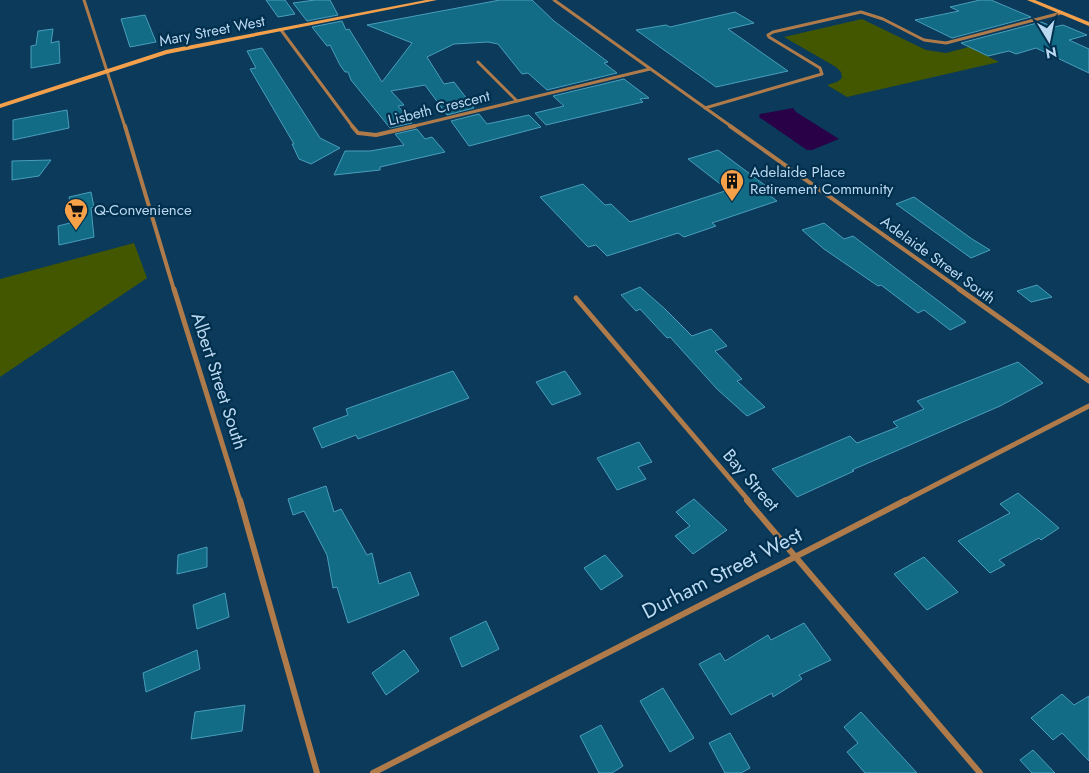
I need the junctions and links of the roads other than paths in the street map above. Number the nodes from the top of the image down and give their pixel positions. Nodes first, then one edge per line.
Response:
1 (84, 0) edge
2 (434, 0) edge
3 (554, 0) edge
4 (1030, 0) edge
5 (1061, 12) junction
6 (1089, 24) edge
7 (281, 30) junction
8 (478, 62) dead end
9 (650, 69) junction
10 (108, 70) junction
11 (517, 101) junction
12 (0, 106) edge
13 (705, 108) junction
14 (576, 298) dead end
15 (1089, 381) edge
16 (1089, 406) edge
17 (795, 555) junction
18 (317, 773) edge
19 (373, 773) edge
20 (980, 773) edge

1 - 10 street, Albert Street South
2 - 7 street, Mary Street West
3 - 9 street, Adelaide Street South
4 - 5 street
5 - 6 street
5 - 13 street
7 - 10 street, Mary Street West
7 - 11 street, Lisbeth Crescent
8 - 11 street
9 - 11 street, Lisbeth Crescent
9 - 13 street, Adelaide Street South
10 - 12 street, Mary Street West
10 - 18 street, Albert Street South
13 - 15 street, Adelaide Street South
14 - 17 street, Bay Street
16 - 17 street, Durham Street West
17 - 19 street, Durham Street West
17 - 20 street, Bay Street

